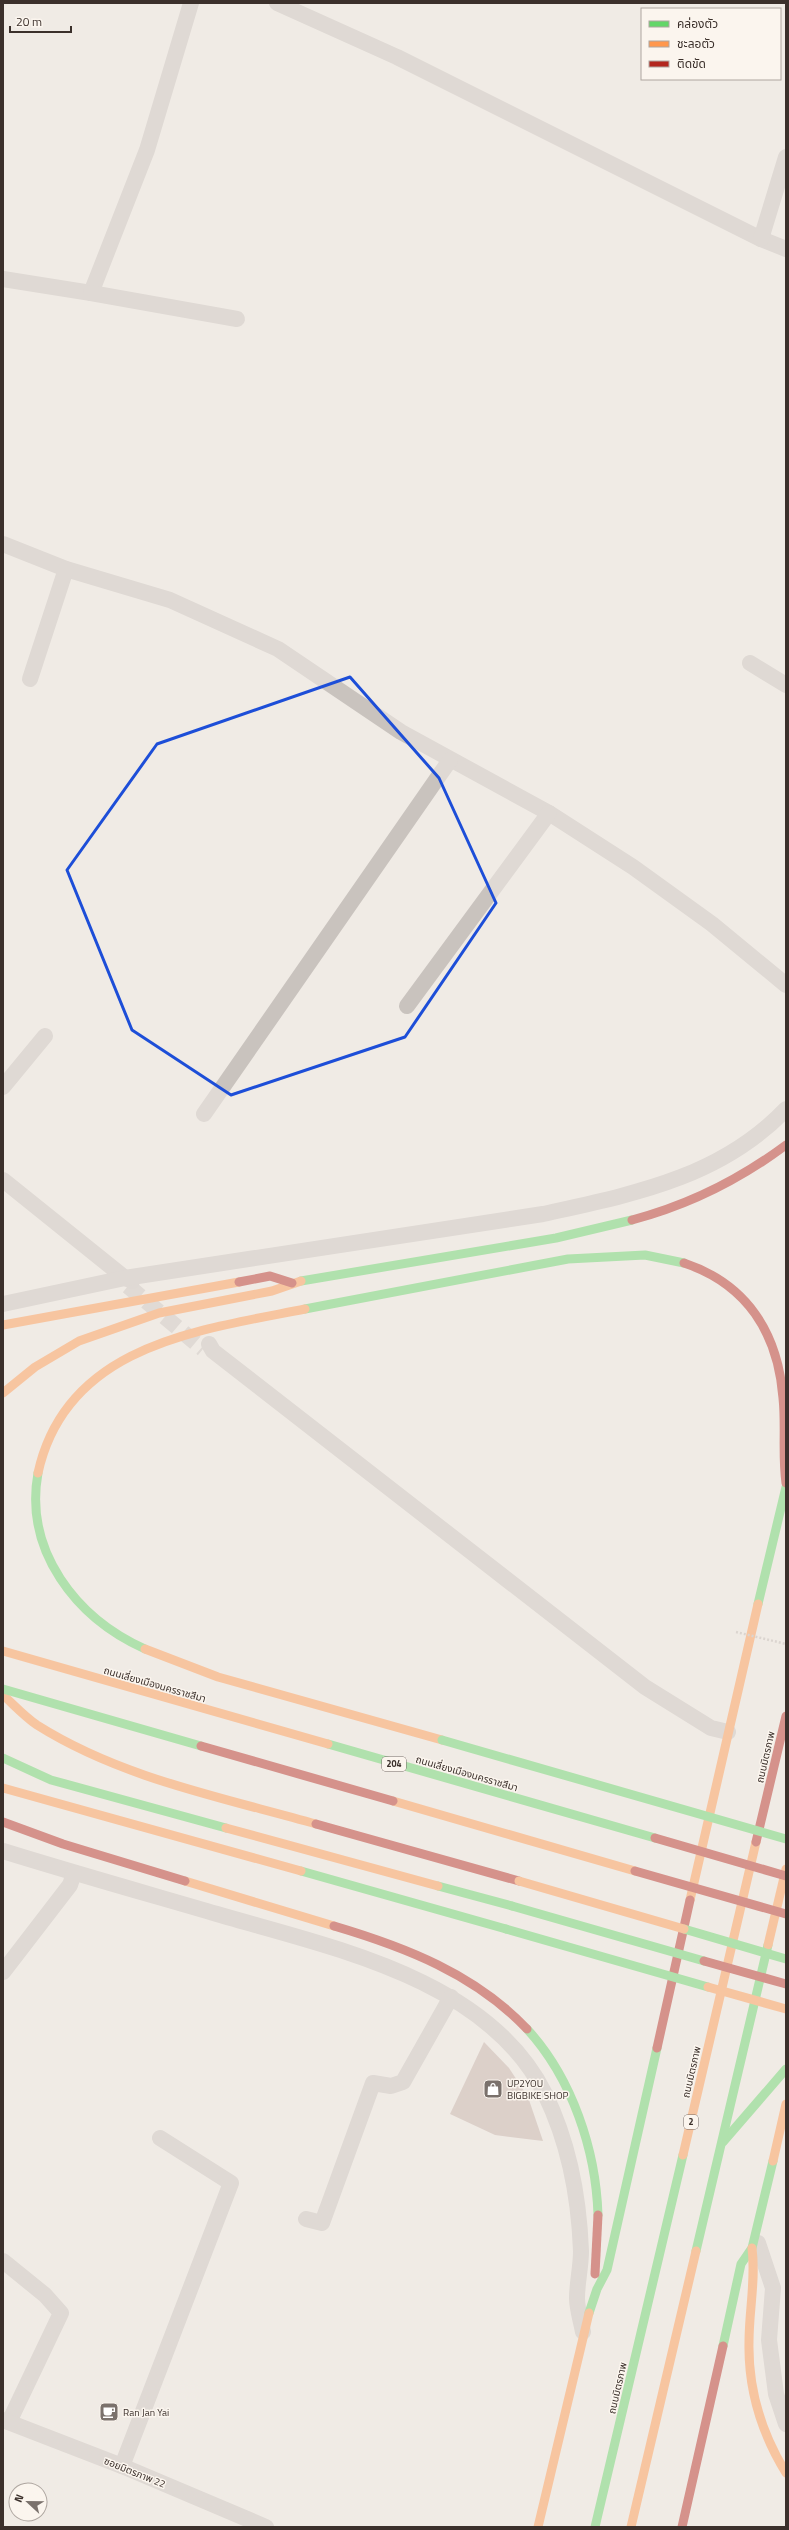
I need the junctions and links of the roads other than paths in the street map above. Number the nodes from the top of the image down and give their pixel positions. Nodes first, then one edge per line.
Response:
1 (191, 3) edge
2 (277, 3) edge
3 (786, 157) edge
4 (761, 239) junction
5 (786, 249) edge
6 (3, 278) edge
7 (91, 293) junction
8 (237, 319) dead end
9 (3, 544) edge
10 (66, 569) junction
11 (750, 663) dead end
12 (30, 678) dead end
13 (786, 685) edge
14 (450, 760) junction
15 (549, 813) junction
16 (786, 985) edge
17 (408, 1006) dead end
18 (45, 1036) dead end
19 (3, 1087) edge
20 (786, 1109) edge
21 (204, 1114) dead end
22 (786, 1145) edge
23 (3, 1180) edge
24 (129, 1282) junction
25 (292, 1282) junction
26 (3, 1304) edge
27 (3, 1325) edge
28 (208, 1348) tunnel mouth
29 (3, 1393) edge
30 (786, 1483) edge
31 (786, 1487) edge
32 (3, 1651) edge
33 (3, 1689) edge
34 (3, 1695) edge
35 (786, 1716) edge
36 (728, 1732) junction
37 (3, 1758) edge
38 (3, 1788) edge
39 (3, 1822) edge
40 (786, 1839) edge
41 (3, 1851) edge
42 (786, 1869) edge
43 (74, 1873) junction
44 (786, 1876) edge
45 (786, 1914) edge
46 (786, 1958) edge
47 (3, 1972) edge
48 (786, 1984) edge
49 (451, 1997) junction
50 (786, 2008) edge
51 (786, 2069) edge
52 (786, 2104) edge
53 (160, 2138) dead end
54 (720, 2145) junction
55 (306, 2219) dead end
56 (754, 2241) junction
57 (3, 2261) edge
58 (597, 2289) junction
59 (583, 2334) junction
60 (6, 2421) edge
61 (786, 2424) edge
62 (122, 2466) junction
63 (786, 2473) edge
64 (266, 2527) edge
65 (538, 2527) edge
66 (595, 2527) edge
67 (631, 2527) edge
68 (682, 2527) edge

1 - 7 street
2 - 4 street
3 - 4 street
4 - 5 street
6 - 7 street
7 - 8 street
9 - 10 street
10 - 12 street
10 - 14 street
11 - 13 street
14 - 15 street
14 - 21 street
15 - 16 street
15 - 17 street
18 - 19 street
20 - 24 street
22 - 25 highway
23 - 24 street
24 - 26 street
25 - 27 highway
25 - 29 highway
28 - 36 street
30 - 40 highway, bridge
31 - 36 highway
32 - 44 highway, ถนนเลี่ยงเมืองนครราชสีมา / 204, bridge
33 - 45 highway, bridge
34 - 46 highway, bridge
35 - 66 highway, ถนนมิตรภาพ / 2
36 - 58 highway
37 - 48 highway, bridge
38 - 50 highway, bridge
39 - 58 highway
41 - 43 street
42 - 54 highway
43 - 47 street
43 - 49 street
49 - 55 street
49 - 59 street
51 - 54 highway
52 - 56 highway
53 - 62 street
54 - 67 highway
56 - 61 street
56 - 63 highway
56 - 68 highway
57 - 60 street
58 - 59 highway
59 - 65 highway
60 - 62 street, ซอยมิตรภาพ 22
62 - 64 street, ซอยมิตรภาพ 22

